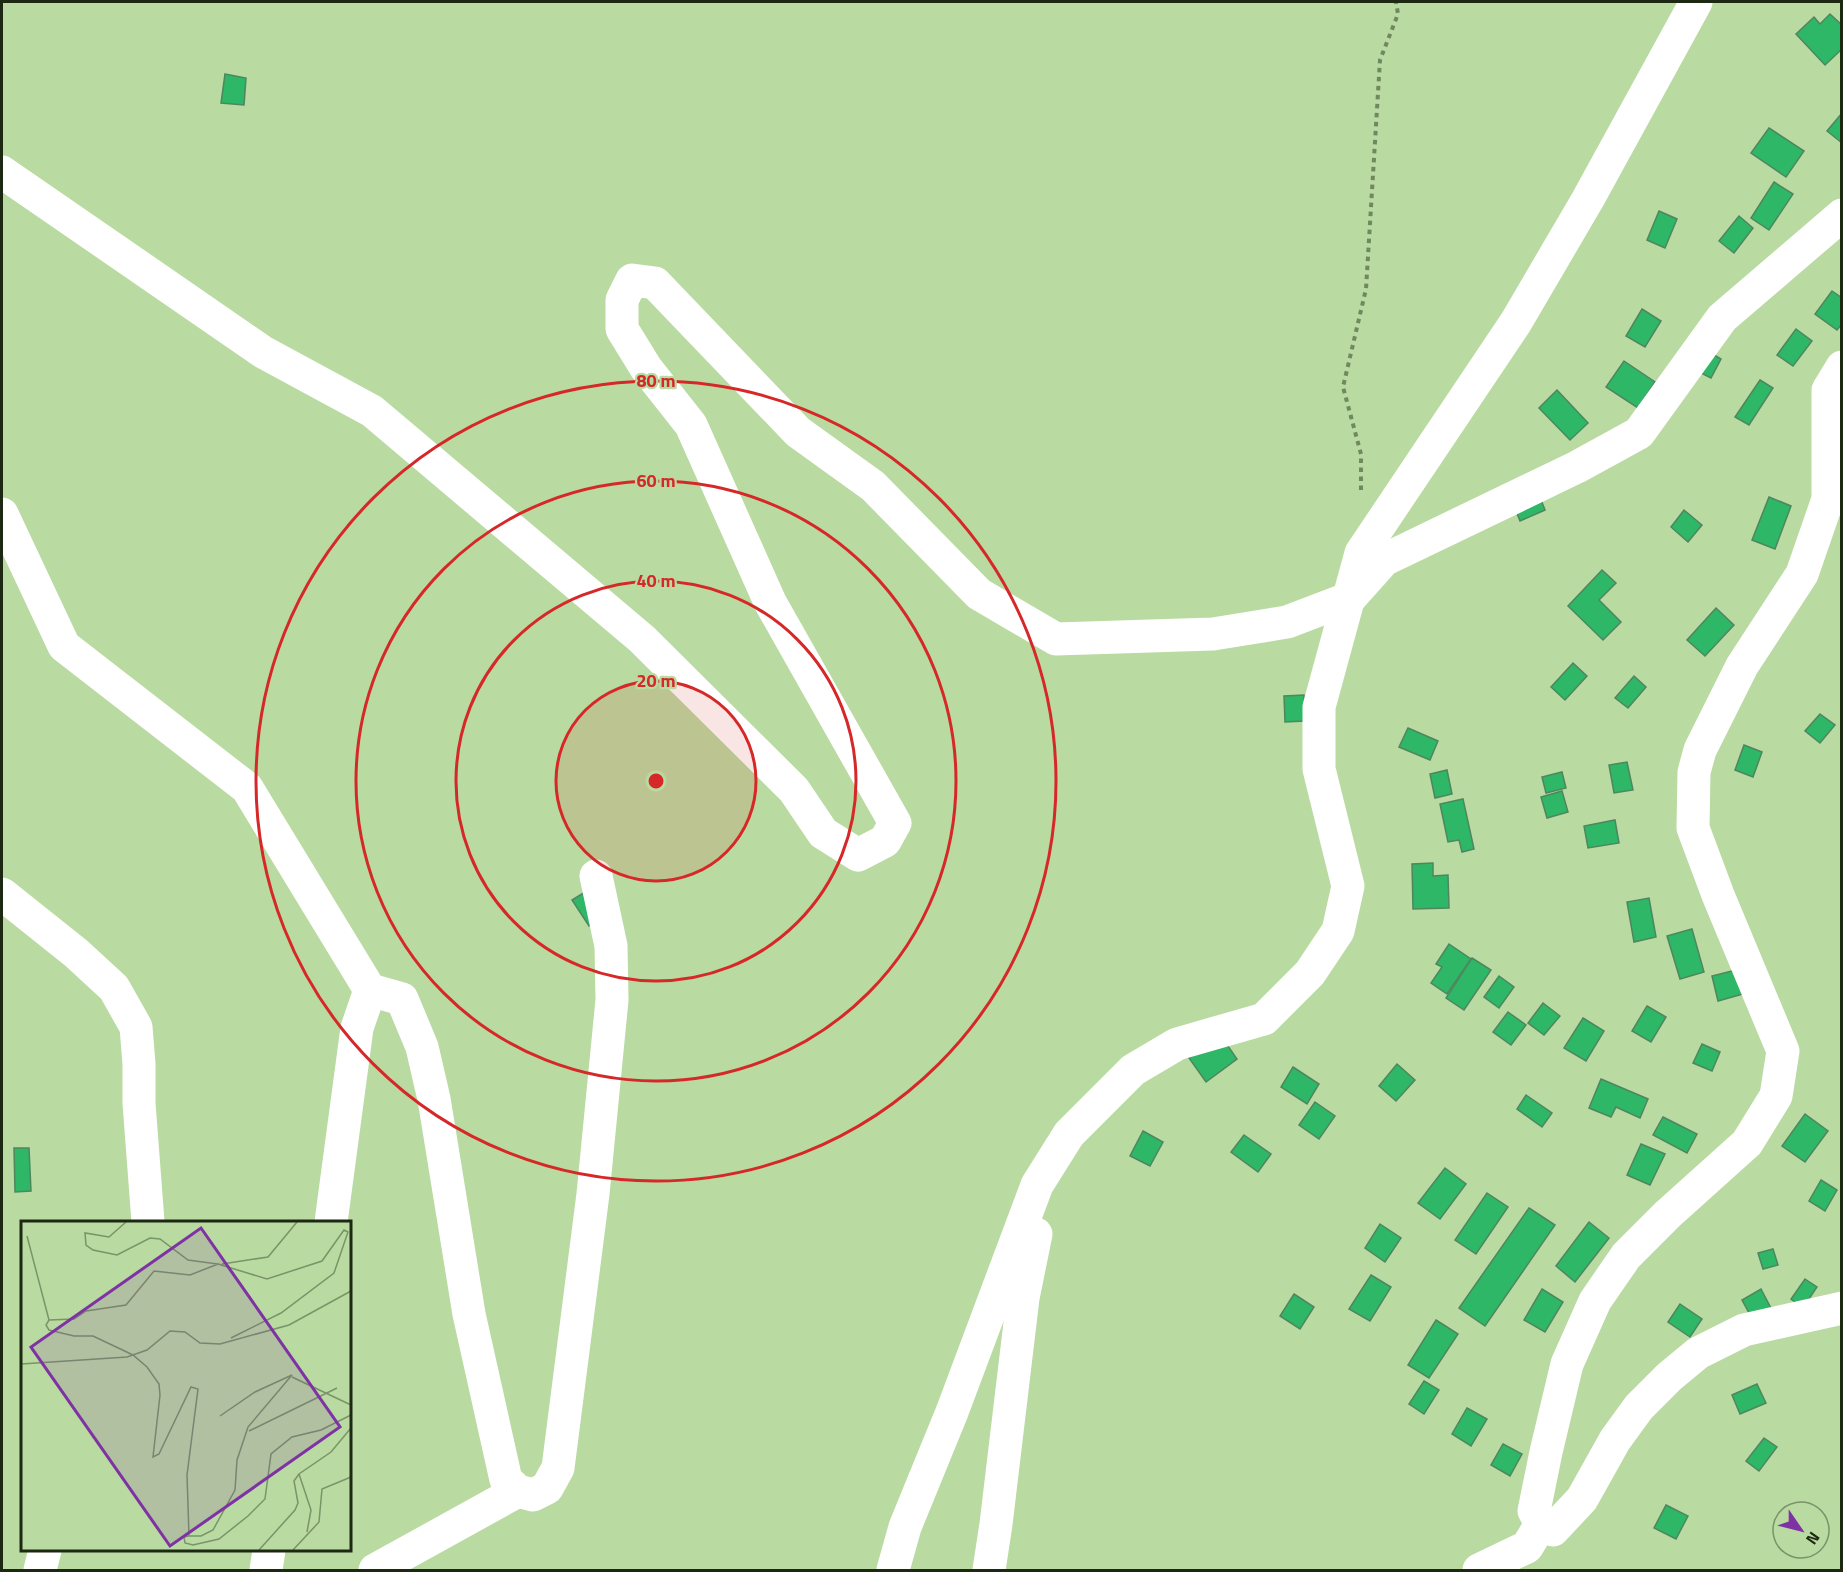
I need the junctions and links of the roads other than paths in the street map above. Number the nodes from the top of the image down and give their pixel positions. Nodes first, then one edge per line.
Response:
1 (1696, 2) edge
2 (2, 172) edge
3 (1842, 215) edge
4 (1842, 367) edge
5 (2, 514) edge
6 (1350, 598) junction
7 (596, 876) dead end
8 (2, 894) edge
9 (370, 990) junction
10 (1050, 1165) junction
11 (148, 1221) edge
12 (332, 1221) edge
13 (1842, 1308) edge
14 (518, 1491) junction
15 (1528, 1547) edge
16 (45, 1551) edge
17 (269, 1551) edge
18 (40, 1570) edge
19 (266, 1570) edge
20 (375, 1570) edge
21 (893, 1570) edge
22 (989, 1570) edge
23 (1479, 1570) edge

1 - 6 street
2 - 6 street
3 - 6 street
4 - 15 street
5 - 9 street
6 - 10 street
7 - 14 street
8 - 11 street
9 - 12 street
9 - 14 street
10 - 21 street
10 - 22 street
13 - 15 street
14 - 20 street
15 - 23 street
16 - 18 street
17 - 19 street

